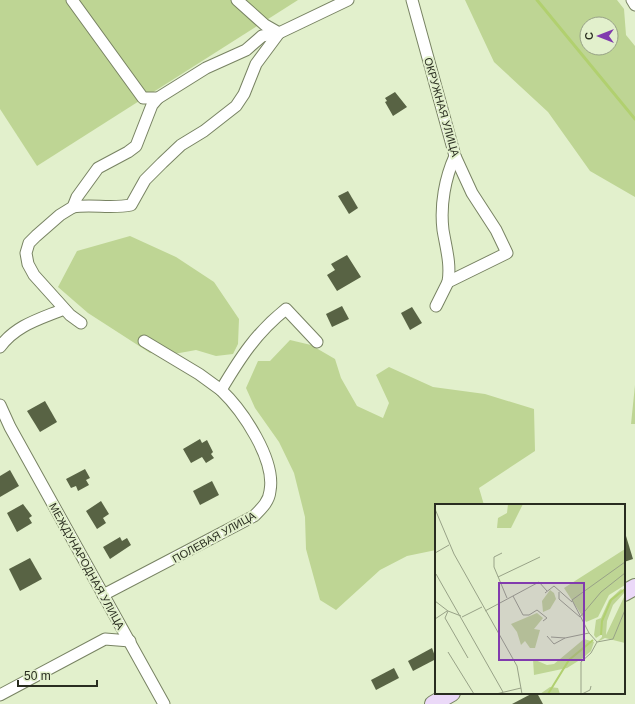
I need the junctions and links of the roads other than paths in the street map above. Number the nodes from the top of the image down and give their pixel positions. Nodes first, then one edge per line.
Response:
1 (72, 0) edge
2 (237, 0) edge
3 (348, 0) edge
4 (412, 0) edge
5 (632, 0) edge
6 (635, 5) edge
7 (279, 33) junction
8 (158, 98) junction
9 (455, 156) junction
10 (73, 207) junction
11 (448, 282) junction
12 (436, 306) dead end
13 (64, 309) junction
14 (81, 323) dead end
15 (144, 341) dead end
16 (317, 342) dead end
17 (0, 348) edge
18 (221, 390) junction
19 (0, 405) edge
20 (635, 587) edge
21 (625, 592) edge
22 (103, 595) junction
23 (130, 641) junction
24 (450, 694) edge
25 (0, 695) edge
26 (164, 704) edge
27 (433, 704) edge

1 - 8 street
2 - 7 street
3 - 7 street
4 - 9 street, ОКРУЖНАЯ УЛИЦА
5 - 6 street
7 - 8 street
7 - 10 street
8 - 10 street
9 - 11 street
9 - 11 street, ОКРУЖНАЯ УЛИЦА
10 - 13 street
11 - 12 street
13 - 14 street
13 - 17 street
15 - 18 street, ПОЛЕВАЯ УЛИЦА
16 - 18 street
18 - 22 street, ПОЛЕВАЯ УЛИЦА
19 - 22 street, МЕЖДУНАРОДНАЯ УЛИЦА
20 - 21 main road
22 - 23 street, МЕЖДУНАРОДНАЯ УЛИЦА
23 - 25 street
23 - 26 street, МЕЖДУНАРОДНАЯ УЛИЦА
24 - 27 main road

